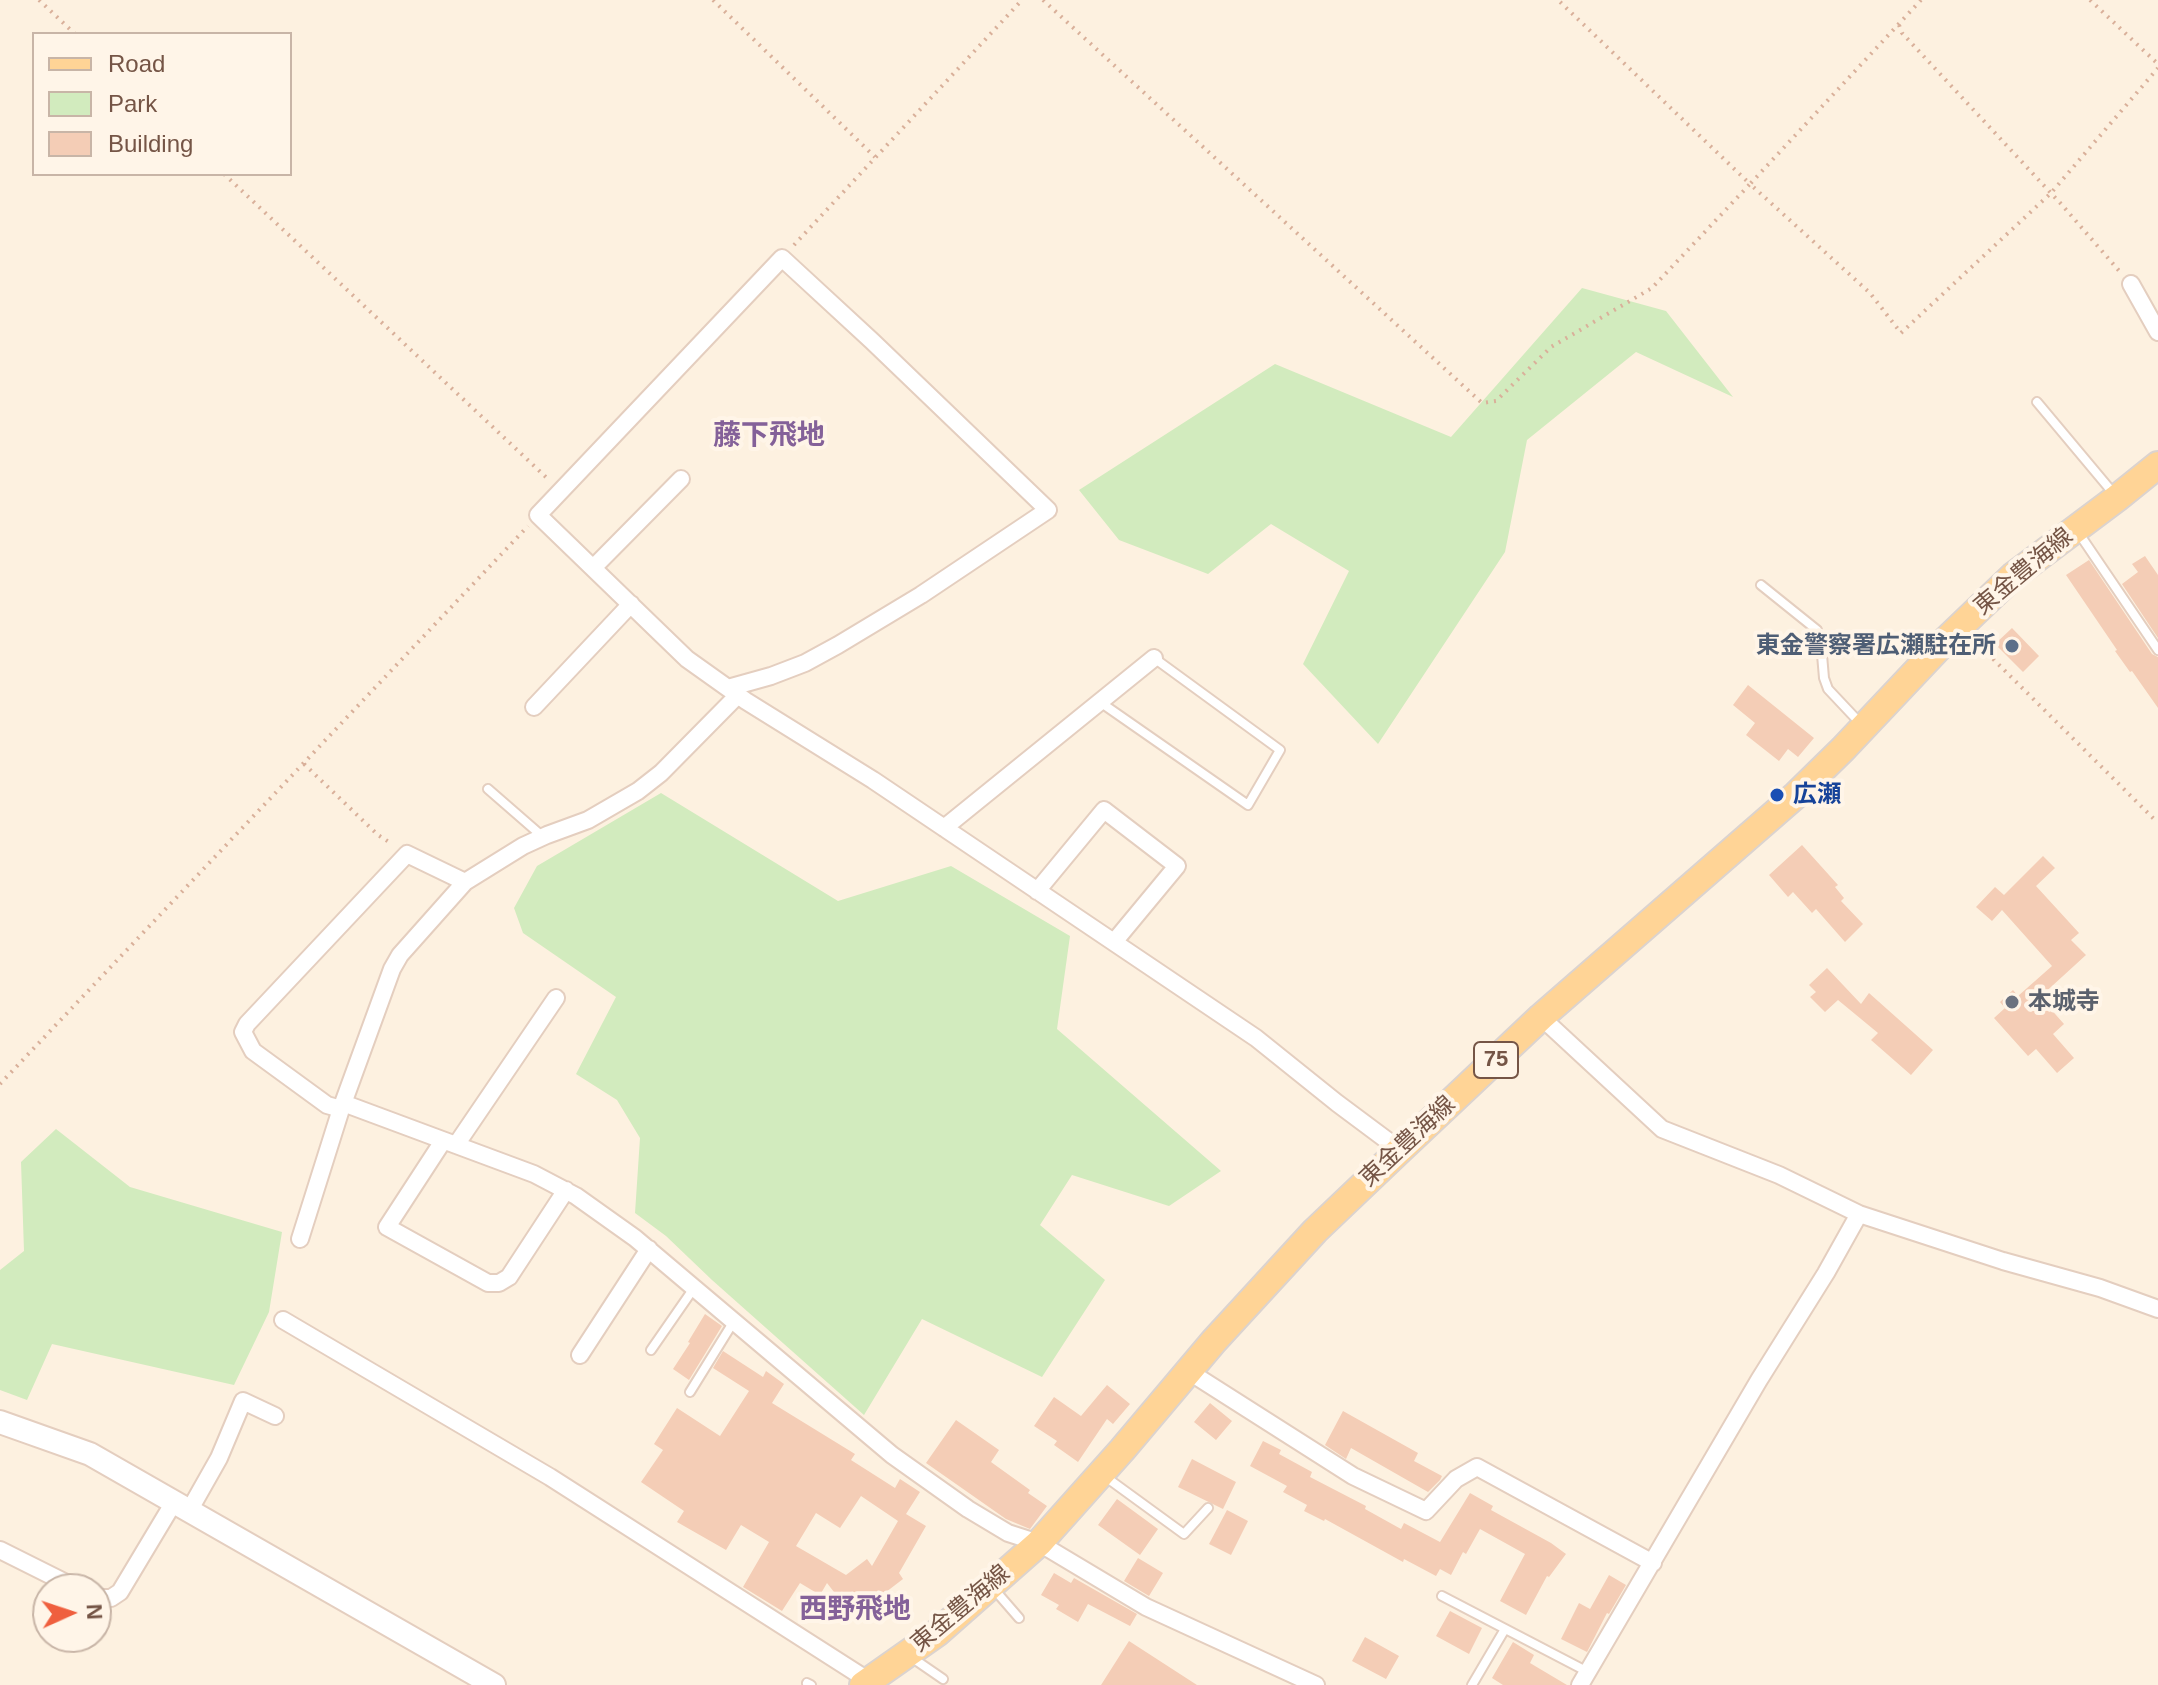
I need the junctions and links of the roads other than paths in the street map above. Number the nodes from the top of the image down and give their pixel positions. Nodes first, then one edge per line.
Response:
1 (2131, 284) road end
2 (2158, 332) edge
3 (2037, 402) dead end
4 (2158, 465) edge
5 (681, 479) dead end
6 (2117, 498) junction
7 (2076, 529) junction
8 (593, 568) junction
9 (1761, 585) dead end
10 (631, 604) junction
11 (2158, 650) edge
12 (1154, 658) joint
13 (733, 691) junction
14 (1100, 702) junction
15 (534, 707) dead end
16 (1863, 727) junction
17 (488, 789) dead end
18 (944, 828) junction
19 (542, 837) junction
20 (465, 882) junction
21 (1037, 891) junction
22 (1114, 942) junction
23 (556, 998) dead end
24 (1541, 1017) junction
25 (342, 1106) junction
26 (449, 1143) junction
27 (1400, 1150) junction
28 (566, 1190) junction
29 (1859, 1214) junction
30 (300, 1239) dead end
31 (649, 1249) junction
32 (694, 1287) junction
33 (2158, 1309) edge
34 (283, 1320) dead end
35 (734, 1321) junction
36 (651, 1350) dead end
37 (580, 1355) dead end
38 (1188, 1371) junction
39 (690, 1392) dead end
40 (275, 1416) dead end
41 (0, 1422) edge
42 (1101, 1473) junction
43 (181, 1506) junction
44 (1208, 1508) dead end
45 (1039, 1543) junction
46 (0, 1550) edge
47 (1653, 1563) junction
48 (46, 1573) edge
49 (991, 1586) junction
50 (1442, 1596) dead end
51 (112, 1597) edge
52 (1019, 1618) dead end
53 (1505, 1629) junction
54 (907, 1654) junction
55 (1584, 1678) edge
56 (943, 1679) dead end
57 (866, 1683) edge
58 (494, 1685) edge
59 (1316, 1685) edge
60 (1472, 1685) edge

1 - 2 street
3 - 6 lane
4 - 6 main road, 東金豊海線 / 75
5 - 8 street
6 - 7 main road, 東金豊海線 / 75
7 - 11 lane
7 - 16 main road, 東金豊海線 / 75
8 - 10 street
8 - 13 street
9 - 16 lane
10 - 13 street
10 - 15 street
12 - 14 street
12 - 14 lane
13 - 18 street
13 - 19 street
14 - 18 street
16 - 24 main road, 東金豊海線 / 75
17 - 19 lane
18 - 21 street
19 - 20 street
20 - 25 street
20 - 25 street
21 - 22 street
21 - 22 street
22 - 27 street
23 - 26 street
24 - 27 main road, 東金豊海線 / 75
24 - 29 street
25 - 26 street
25 - 30 street
26 - 28 street
26 - 28 street
27 - 38 main road, 東金豊海線 / 75
28 - 31 street
29 - 33 street
29 - 47 street
31 - 32 street
31 - 37 street
32 - 35 street
32 - 36 lane
34 - 57 street
35 - 39 lane
35 - 45 street
38 - 42 main road, 東金豊海線 / 75
38 - 47 street
40 - 43 street
41 - 43 street
42 - 44 lane
42 - 45 main road, 東金豊海線 / 75
43 - 51 street
43 - 58 street
45 - 49 main road, 東金豊海線 / 75
45 - 59 street
46 - 48 street
47 - 55 street
49 - 52 lane
49 - 54 main road, 東金豊海線 / 75
50 - 53 lane
53 - 55 lane
53 - 60 lane
54 - 56 lane
54 - 57 main road, 東金豊海線 / 75

